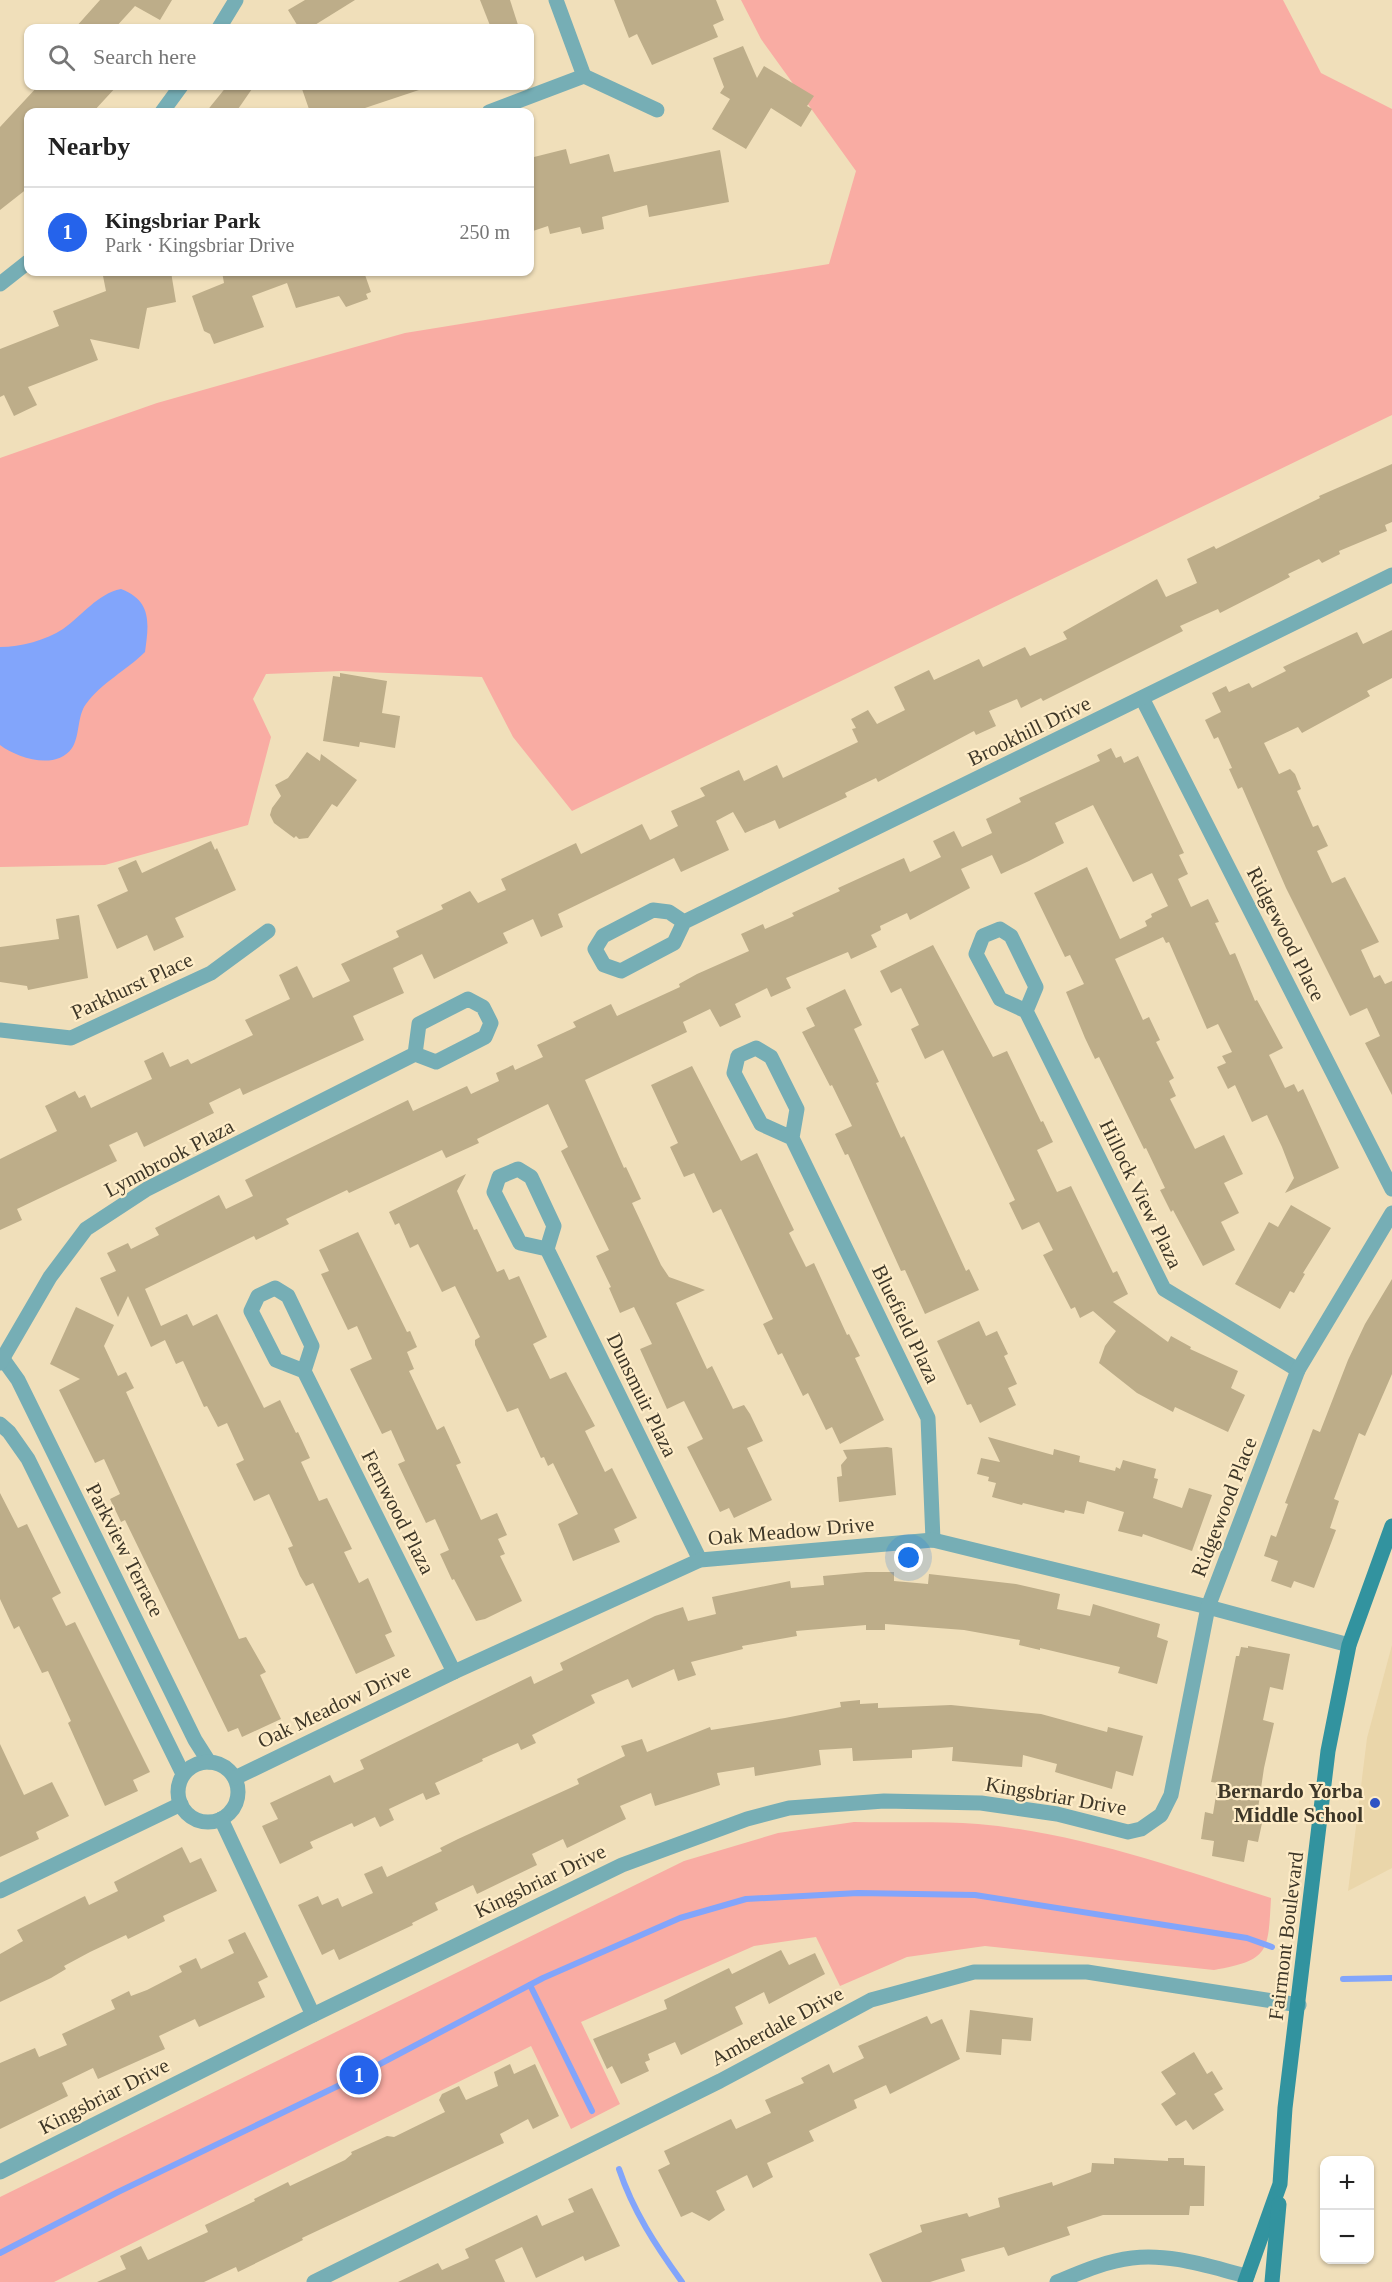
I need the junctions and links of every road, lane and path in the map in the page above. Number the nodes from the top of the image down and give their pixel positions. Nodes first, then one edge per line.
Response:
1 (236, 0) edge
2 (556, 0) edge
3 (221, 24) edge
4 (584, 76) junction
5 (178, 90) edge
6 (165, 108) edge
7 (500, 108) edge
8 (657, 110) dead end
9 (24, 265) edge
10 (0, 284) edge
11 (1392, 575) edge
12 (1143, 700) junction
13 (684, 922) junction
14 (268, 931) dead end
15 (1026, 1011) junction
16 (0, 1030) edge
17 (415, 1054) junction
18 (792, 1138) junction
19 (1392, 1188) edge
20 (1392, 1213) edge
21 (547, 1249) junction
22 (1, 1361) edge
23 (1298, 1370) junction
24 (304, 1371) junction
25 (0, 1424) edge
26 (77, 1501) junction
27 (55, 1511) junction
28 (1392, 1526) edge
29 (933, 1540) junction
30 (700, 1560) junction
31 (1209, 1607) junction
32 (143, 1632) junction
33 (120, 1643) junction
34 (1349, 1645) junction
35 (454, 1672) junction
36 (209, 1762) junction
37 (183, 1774) junction
38 (235, 1778) junction
39 (180, 1804) junction
40 (221, 1819) junction
41 (1141, 1829) joint
42 (0, 1891) edge
43 (1299, 2005) junction
44 (313, 2015) junction
45 (0, 2172) edge
46 (1280, 2184) junction
47 (1246, 2279) edge
48 (314, 2282) edge
49 (1057, 2282) edge
50 (1272, 2282) edge

1 - 3 street
2 - 4 street
4 - 7 street
4 - 8 street
5 - 6 street
9 - 10 street
11 - 12 street, Brookhill Drive
12 - 13 street, Brookhill Drive
12 - 19 street, Ridgewood Place
13 - 13 street
14 - 16 street, Parkhurst Place
15 - 15 street
15 - 23 street, Hillock View Plaza
17 - 17 street
17 - 22 street, Lynnbrook Plaza
18 - 18 street
18 - 29 street, Bluefield Plaza
20 - 23 street, Ridgewood Place
21 - 21 street
21 - 30 street, Dunsmuir Plaza
22 - 26 street, Parkview Terrace
23 - 31 street, Ridgewood Place
24 - 24 street
24 - 35 street, Fernwood Plaza
25 - 27 street
26 - 27 street
26 - 32 street, Parkview Terrace
27 - 33 street
28 - 34 main road, Fairmont Boulevard
29 - 30 street, Oak Meadow Drive
29 - 31 street, Oak Meadow Drive
30 - 35 street, Oak Meadow Drive
31 - 34 street, Oak Meadow Drive
31 - 41 street, Ridgewood Place
32 - 33 street
32 - 36 street, Parkview Terrace
33 - 37 street
34 - 43 main road, Fairmont Boulevard
35 - 38 street, Oak Meadow Drive
36 - 37 street
36 - 38 street
37 - 39 street
38 - 40 street
39 - 40 street
39 - 42 street
40 - 44 street
41 - 44 street, Kingsbriar Drive
43 - 46 main road, Fairmont Boulevard
43 - 48 street, Amberdale Drive
44 - 45 street, Kingsbriar Drive
46 - 47 main road, Fairmont Boulevard
46 - 50 main road
47 - 49 street

